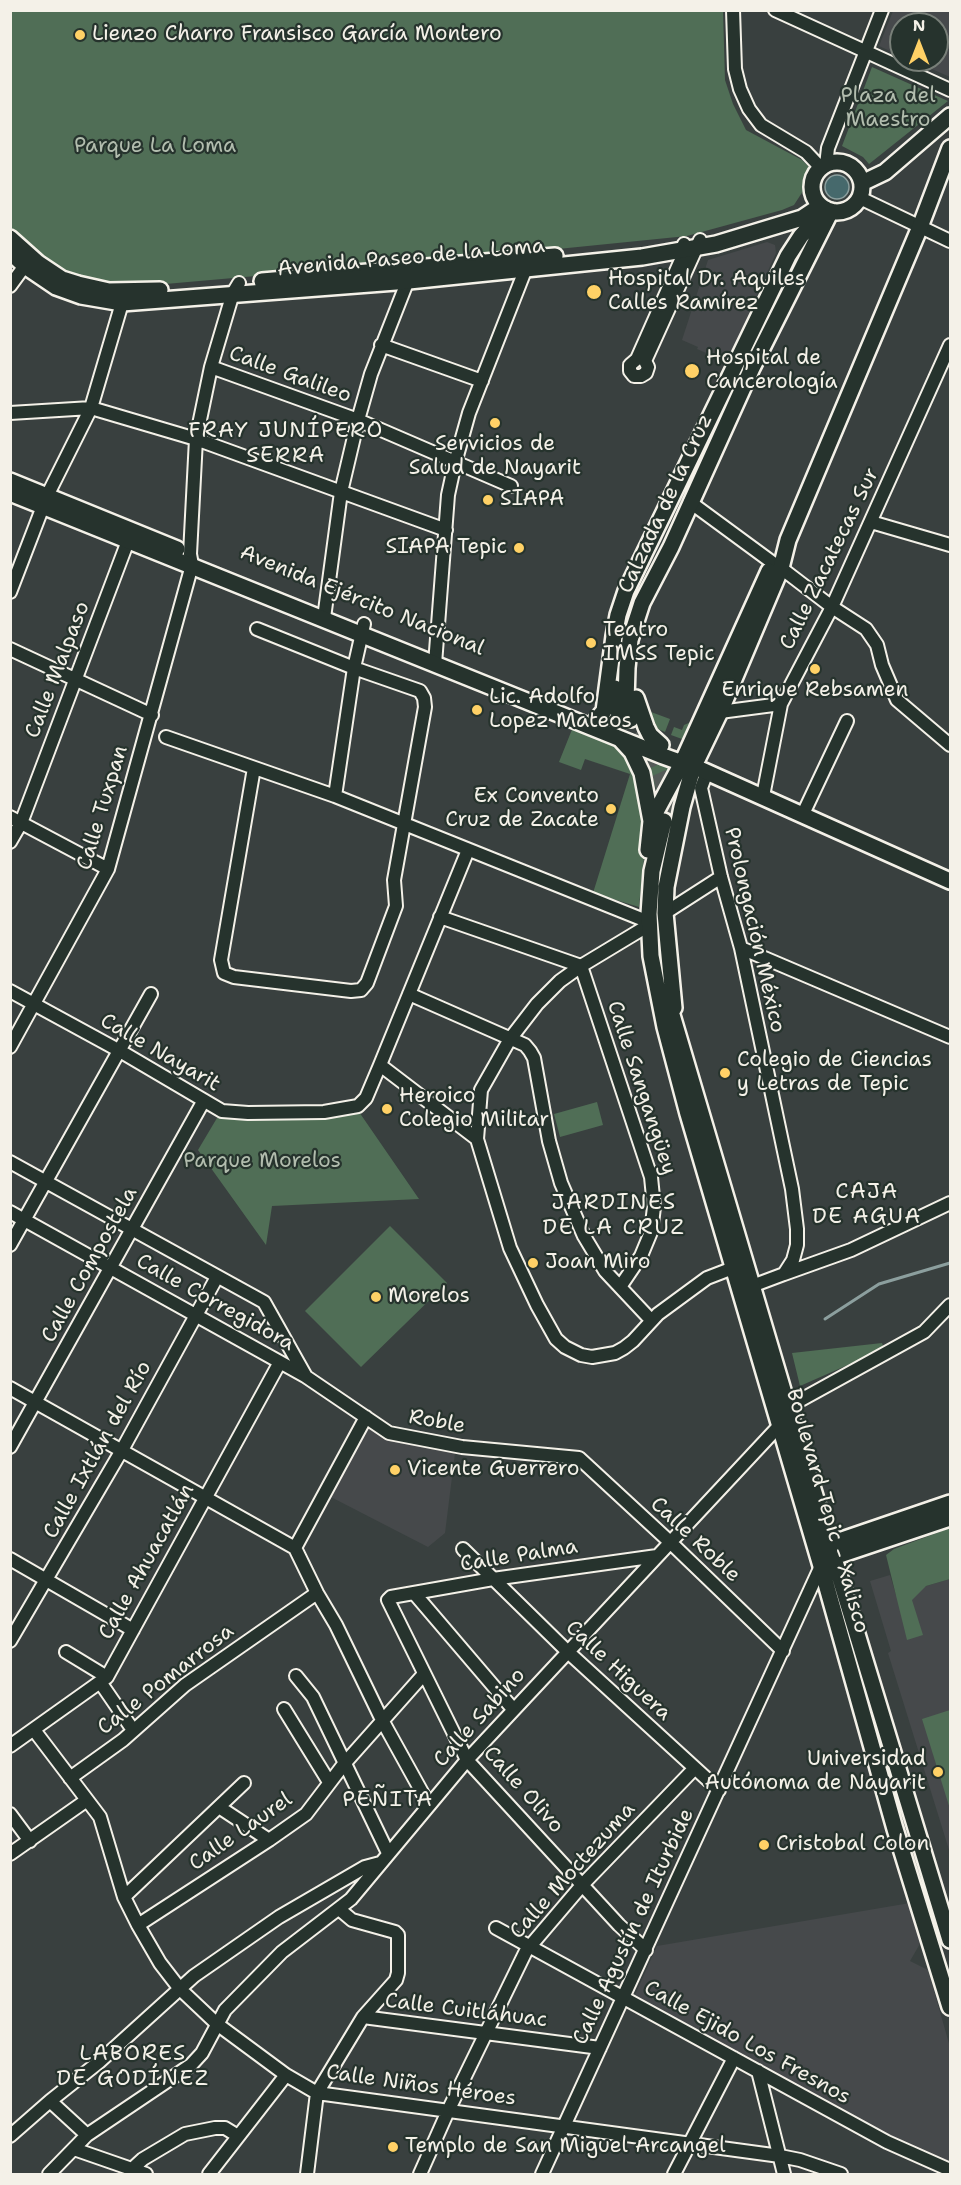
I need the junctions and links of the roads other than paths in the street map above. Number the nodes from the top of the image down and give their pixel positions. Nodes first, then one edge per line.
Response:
1 (733, 10) edge
2 (775, 10) edge
3 (882, 10) edge
4 (864, 52) junction
5 (951, 90) edge
6 (951, 116) edge
7 (920, 141) junction
8 (950, 150) edge
9 (824, 166) junction
10 (861, 191) junction
11 (823, 206) junction
12 (920, 227) junction
13 (10, 238) edge
14 (951, 241) edge
15 (691, 246) junction
16 (10, 252) edge
17 (28, 262) junction
18 (527, 264) junction
19 (410, 276) junction
20 (10, 286) edge
21 (236, 288) junction
22 (122, 303) junction
23 (653, 331) dead end
24 (381, 345) junction
25 (951, 345) edge
26 (211, 367) junction
27 (482, 381) junction
28 (716, 406) junction
29 (91, 408) junction
30 (732, 411) junction
31 (10, 413) edge
32 (358, 420) junction
33 (196, 439) junction
34 (455, 463) junction
35 (10, 481) edge
36 (511, 486) dead end
37 (341, 492) junction
38 (10, 493) edge
39 (45, 501) junction
40 (690, 502) junction
41 (871, 522) junction
42 (446, 531) junction
43 (130, 536) junction
44 (788, 540) junction
45 (951, 545) edge
46 (670, 547) junction
47 (191, 559) junction
48 (777, 565) junction
49 (639, 568) junction
50 (10, 592) edge
51 (832, 607) junction
52 (324, 613) junction
53 (257, 629) dead end
54 (363, 629) junction
55 (10, 649) edge
56 (436, 659) junction
57 (354, 668) junction
58 (76, 679) junction
59 (718, 704) junction
60 (781, 704) junction
61 (152, 715) junction
62 (597, 719) junction
63 (847, 721) dead end
64 (166, 737) dead end
65 (619, 738) junction
66 (661, 745) junction
67 (951, 745) edge
68 (695, 765) junction
69 (254, 768) junction
70 (335, 795) junction
71 (763, 796) junction
72 (803, 814) junction
73 (16, 820) edge
74 (661, 821) junction
75 (404, 824) junction
76 (10, 842) edge
77 (468, 850) junction
78 (108, 869) junction
79 (721, 877) junction
80 (951, 881) edge
81 (665, 913) junction
82 (440, 917) junction
83 (644, 924) junction
84 (741, 948) junction
85 (581, 966) junction
86 (10, 991) edge
87 (152, 994) dead end
88 (410, 994) junction
89 (34, 1004) junction
90 (670, 1025) junction
91 (951, 1036) edge
92 (510, 1039) junction
93 (10, 1047) edge
94 (120, 1051) junction
95 (380, 1065) junction
96 (203, 1102) junction
97 (477, 1139) junction
98 (10, 1162) edge
99 (46, 1182) junction
100 (951, 1203) edge
101 (10, 1212) edge
102 (25, 1220) junction
103 (132, 1229) junction
104 (10, 1245) edge
105 (111, 1268) junction
106 (733, 1268) junction
107 (784, 1274) junction
108 (217, 1276) junction
109 (753, 1286) junction
110 (620, 1287) junction
111 (951, 1305) edge
112 (196, 1315) junction
113 (651, 1320) junction
114 (280, 1362) junction
115 (305, 1376) junction
116 (10, 1388) edge
117 (35, 1402) junction
118 (788, 1407) junction
119 (366, 1417) junction
120 (780, 1425) junction
121 (10, 1447) edge
122 (122, 1450) junction
123 (579, 1458) joint
124 (205, 1497) junction
125 (951, 1503) edge
126 (951, 1518) edge
127 (670, 1542) junction
128 (296, 1548) junction
129 (463, 1549) dead end
130 (657, 1556) junction
131 (829, 1556) junction
132 (10, 1559) edge
133 (493, 1579) junction
134 (48, 1580) junction
135 (317, 1593) junction
136 (414, 1593) junction
137 (388, 1600) joint
138 (133, 1630) junction
139 (10, 1641) edge
140 (783, 1651) junction
141 (66, 1652) dead end
142 (568, 1652) junction
143 (424, 1674) junction
144 (296, 1676) dead end
145 (104, 1680) junction
146 (284, 1709) dead end
147 (513, 1709) junction
148 (382, 1720) junction
149 (34, 1730) junction
150 (134, 1730) junction
151 (10, 1746) edge
152 (467, 1760) junction
153 (344, 1764) junction
154 (695, 1768) junction
155 (70, 1778) junction
156 (329, 1782) junction
157 (244, 1783) dead end
158 (719, 1790) junction
159 (87, 1800) junction
160 (429, 1805) junction
161 (219, 1807) junction
162 (10, 1814) edge
163 (269, 1840) junction
164 (30, 1841) junction
165 (388, 1853) junction
166 (10, 1854) edge
167 (380, 1863) junction
168 (583, 1884) junction
169 (124, 1897) junction
170 (339, 1909) junction
171 (138, 1925) junction
172 (496, 1928) dead end
173 (951, 1940) edge
174 (529, 1946) junction
175 (646, 1950) junction
176 (180, 1989) junction
177 (624, 1997) junction
178 (951, 2007) edge
179 (363, 2017) junction
180 (217, 2024) junction
181 (486, 2032) junction
182 (600, 2048) junction
183 (734, 2058) junction
184 (758, 2071) junction
185 (286, 2075) junction
186 (317, 2093) junction
187 (50, 2101) junction
188 (448, 2111) junction
189 (564, 2126) junction
190 (87, 2135) junction
191 (10, 2136) edge
192 (238, 2136) junction
193 (690, 2143) junction
194 (74, 2149) junction
195 (780, 2157) junction
196 (131, 2170) junction
197 (951, 2170) edge
198 (49, 2175) edge
199 (146, 2175) edge
200 (208, 2175) edge
201 (307, 2175) edge
202 (420, 2175) edge
203 (542, 2175) edge
204 (674, 2175) edge
205 (784, 2175) edge
206 (841, 2175) edge

1 - 9 street
2 - 4 street
3 - 4 street
4 - 5 street
4 - 9 street
6 - 7 main road
7 - 8 main road
7 - 10 main road
8 - 12 main road
9 - 10 main road
9 - 11 main road
10 - 11 main road
10 - 12 street
11 - 15 main road, Avenida Paseo de la Loma
11 - 28 main road, Calzada de la Cruz
11 - 30 main road, Calzada de la Cruz
12 - 14 street
12 - 44 main road
13 - 17 main road, Avenida Paseo de la Loma
15 - 18 main road, Avenida Paseo de la Loma
15 - 23 street
16 - 17 main road, Avenida Paseo de la Loma
17 - 20 street
17 - 21 main road, Avenida Paseo de la Loma
17 - 22 main road, Avenida Paseo de la Loma
18 - 19 main road, Avenida Paseo de la Loma
18 - 27 street
19 - 21 main road, Avenida Paseo de la Loma
19 - 24 street
21 - 22 main road, Avenida Paseo de la Loma
21 - 26 street, Calle Tuxpan
22 - 29 street
24 - 27 street
24 - 32 street
25 - 41 street, Calle Zacatecas Sur
26 - 32 street, Calle Galileo
26 - 33 street, Calle Tuxpan
27 - 34 street
28 - 30 main road
28 - 49 main road, Calzada de la Cruz
29 - 31 street
29 - 33 street
29 - 39 street
30 - 40 main road, Calzada de la Cruz
32 - 34 street, Calle Galileo
32 - 37 street
33 - 37 street
33 - 47 street, Calle Tuxpan
34 - 36 street, Calle Galileo
34 - 42 street
35 - 39 main road, Avenida Ejército Nacional
37 - 42 street
37 - 52 street
38 - 39 main road, Avenida Ejército Nacional
39 - 43 main road, Avenida Ejército Nacional
39 - 50 street
40 - 46 main road, Calzada de la Cruz
40 - 48 street
41 - 45 street
41 - 51 street, Calle Zacatecas Sur
42 - 56 street
43 - 47 main road, Avenida Ejército Nacional
43 - 58 street, Calle Malpaso
44 - 48 main road
44 - 59 main road
46 - 49 main road, Calzada de la Cruz
46 - 66 main road
47 - 52 main road, Avenida Ejército Nacional
47 - 61 street, Calle Tuxpan
48 - 51 street
48 - 59 main road
48 - 68 main road
49 - 62 main road
51 - 60 street, Calle Zacatecas Sur
51 - 67 street
52 - 54 main road, Avenida Ejército Nacional
53 - 57 street
54 - 56 main road, Avenida Ejército Nacional
54 - 57 street
55 - 58 street
56 - 62 main road, Avenida Ejército Nacional
56 - 65 main road, Avenida Ejército Nacional
57 - 70 street
57 - 75 street
58 - 61 street
58 - 73 street, Calle Malpaso
59 - 60 street
59 - 68 main road
60 - 71 street, Calle Zacatecas Sur
61 - 78 street, Calle Tuxpan
62 - 66 main road, Avenida Ejército Nacional
63 - 72 street
64 - 69 street
65 - 68 main road, Avenida Ejército Nacional
65 - 74 main road
66 - 68 main road, Avenida Ejército Nacional
68 - 71 main road
68 - 74 main road
68 - 79 street, Prolongación México
68 - 81 main road
69 - 70 street
69 - 75 street
70 - 75 street
71 - 72 main road
72 - 80 main road
73 - 76 street, Calle Malpaso
73 - 78 street
74 - 83 main road
74 - 90 main road
75 - 77 street
77 - 82 street
77 - 83 street
78 - 89 street, Calle Tuxpan
79 - 81 street
79 - 84 street, Prolongación México
81 - 90 main road
82 - 85 street
82 - 88 street
83 - 85 street
83 - 90 main road
84 - 91 street
84 - 107 street, Prolongación México
85 - 92 street
85 - 110 street, Calle Sangangüey
86 - 89 street, Calle Nayarit
87 - 94 street
88 - 92 street
88 - 95 street
89 - 93 street, Calle Tuxpan
89 - 94 street, Calle Nayarit
90 - 106 main road, Boulevard Tepic - Xalisco
90 - 109 main road, Boulevard Tepic - Xalisco
92 - 97 street
92 - 110 street
94 - 96 street, Calle Nayarit
94 - 99 street
95 - 96 street, Calle Nayarit
95 - 97 street
96 - 103 street, Calle Compostela
97 - 113 street
98 - 99 street
99 - 102 street
99 - 103 street
100 - 107 street
101 - 102 street, Calle Corregidora
102 - 104 street
102 - 105 street, Calle Corregidora
103 - 105 street, Calle Compostela
103 - 108 street
105 - 112 street, Calle Corregidora
105 - 117 street, Calle Compostela
106 - 109 street
106 - 113 street
106 - 120 main road, Boulevard Tepic - Xalisco
107 - 109 street
108 - 112 street, Calle Ixtlán del Río
108 - 115 street
109 - 118 main road, Boulevard Tepic - Xalisco
110 - 113 street
111 - 118 street
112 - 114 street, Calle Corregidora
112 - 122 street, Calle Ixtlán del Río
114 - 115 street, Calle Corregidora
114 - 124 street, Calle Ahuacatlán
115 - 119 street, Roble
116 - 117 street
117 - 121 street, Calle Compostela
117 - 122 street
118 - 131 main road, Boulevard Tepic - Xalisco
119 - 123 street, Roble
119 - 128 street
120 - 127 street, Calle Sabino
120 - 131 main road, Boulevard Tepic - Xalisco
122 - 124 street
122 - 134 street, Calle Ixtlán del Río
123 - 127 street, Calle Roble
124 - 128 street
124 - 138 street, Calle Ahuacatlán
125 - 131 main road
126 - 131 main road
127 - 130 street, Calle Sabino
127 - 140 street, Calle Roble
128 - 135 street
129 - 133 street, Calle Higuera
130 - 133 street, Calle Palma
130 - 142 street, Calle Sabino
131 - 140 street, Calle Agustín de Iturbide
131 - 173 main road, Boulevard Tepic - Xalisco
131 - 178 main road, Boulevard Tepic - Xalisco
132 - 134 street
133 - 136 street, Calle Palma
133 - 142 street, Calle Higuera
134 - 138 street
134 - 139 street, Calle Ixtlán del Río
135 - 148 street
135 - 150 street, Calle Pomarrosa
136 - 137 street, Calle Palma
136 - 147 street
137 - 143 street, Calle Olivo
138 - 145 street, Calle Ahuacatlán
140 - 158 street, Calle Agustín de Iturbide
141 - 145 street
142 - 147 street, Calle Sabino
142 - 154 street, Calle Higuera
143 - 148 street, Calle Laurel
143 - 152 street, Calle Olivo
144 - 153 street
145 - 149 street, Calle Ahuacatlán
145 - 150 street
146 - 156 street
147 - 152 street, Calle Sabino
148 - 153 street, Calle Laurel
148 - 160 street
149 - 151 street, Calle Ahuacatlán
149 - 155 street, Calle Niños Héroes
150 - 155 street, Calle Pomarrosa
152 - 160 street, Calle Sabino
152 - 168 street, Calle Olivo
153 - 156 street, Calle Laurel
153 - 165 street
154 - 158 street, Calle Higuera
154 - 168 street, Calle Moctezuma
155 - 159 street, Calle Niños Héroes
156 - 163 street, Calle Laurel
157 - 161 street
158 - 175 street, Calle Agustín de Iturbide
159 - 164 street
159 - 169 street, Calle Niños Héroes
160 - 165 street, Calle Sabino
161 - 163 street
161 - 169 street
162 - 164 street
163 - 171 street, Calle Laurel
164 - 166 street
165 - 167 street, Calle Sabino
167 - 170 street, Calle Sabino
167 - 176 street
168 - 174 street, Calle Moctezuma
168 - 175 street, Calle Olivo
169 - 171 street, Calle Niños Héroes
170 - 179 street
170 - 180 street, Calle Sabino
171 - 176 street, Calle Niños Héroes
172 - 174 street, Calle Ejido Los Fresnos
174 - 177 street, Calle Ejido Los Fresnos
174 - 181 street, Calle Moctezuma
175 - 177 street, Calle Agustín de Iturbide
176 - 180 street, Calle Niños Héroes
176 - 187 street
177 - 182 street, Calle Agustín de Iturbide
177 - 183 street, Calle Ejido Los Fresnos
179 - 181 street, Calle Cuitláhuac
179 - 186 street
180 - 185 street, Calle Niños Héroes
180 - 190 street, Calle Sabino
181 - 182 street, Calle Cuitláhuac
181 - 188 street, Calle Moctezuma
182 - 189 street, Calle Agustín de Iturbide
183 - 184 street, Calle Ejido Los Fresnos
183 - 193 street
184 - 195 street
184 - 197 street, Calle Ejido Los Fresnos
185 - 186 street, Calle Niños Héroes
185 - 192 street
186 - 188 street, Calle Niños Héroes
186 - 201 street
187 - 190 street
187 - 191 street
188 - 189 street, Calle Niños Héroes
188 - 202 street, Calle Moctezuma
189 - 193 street, Calle Niños Héroes
189 - 203 street, Calle Agustín de Iturbide
190 - 194 street, Calle Sabino
192 - 196 street
192 - 200 street
193 - 195 street, Calle Niños Héroes
193 - 204 street
194 - 196 street
194 - 198 street, Calle Sabino
195 - 205 street
195 - 206 street, Calle Niños Héroes
196 - 199 street

